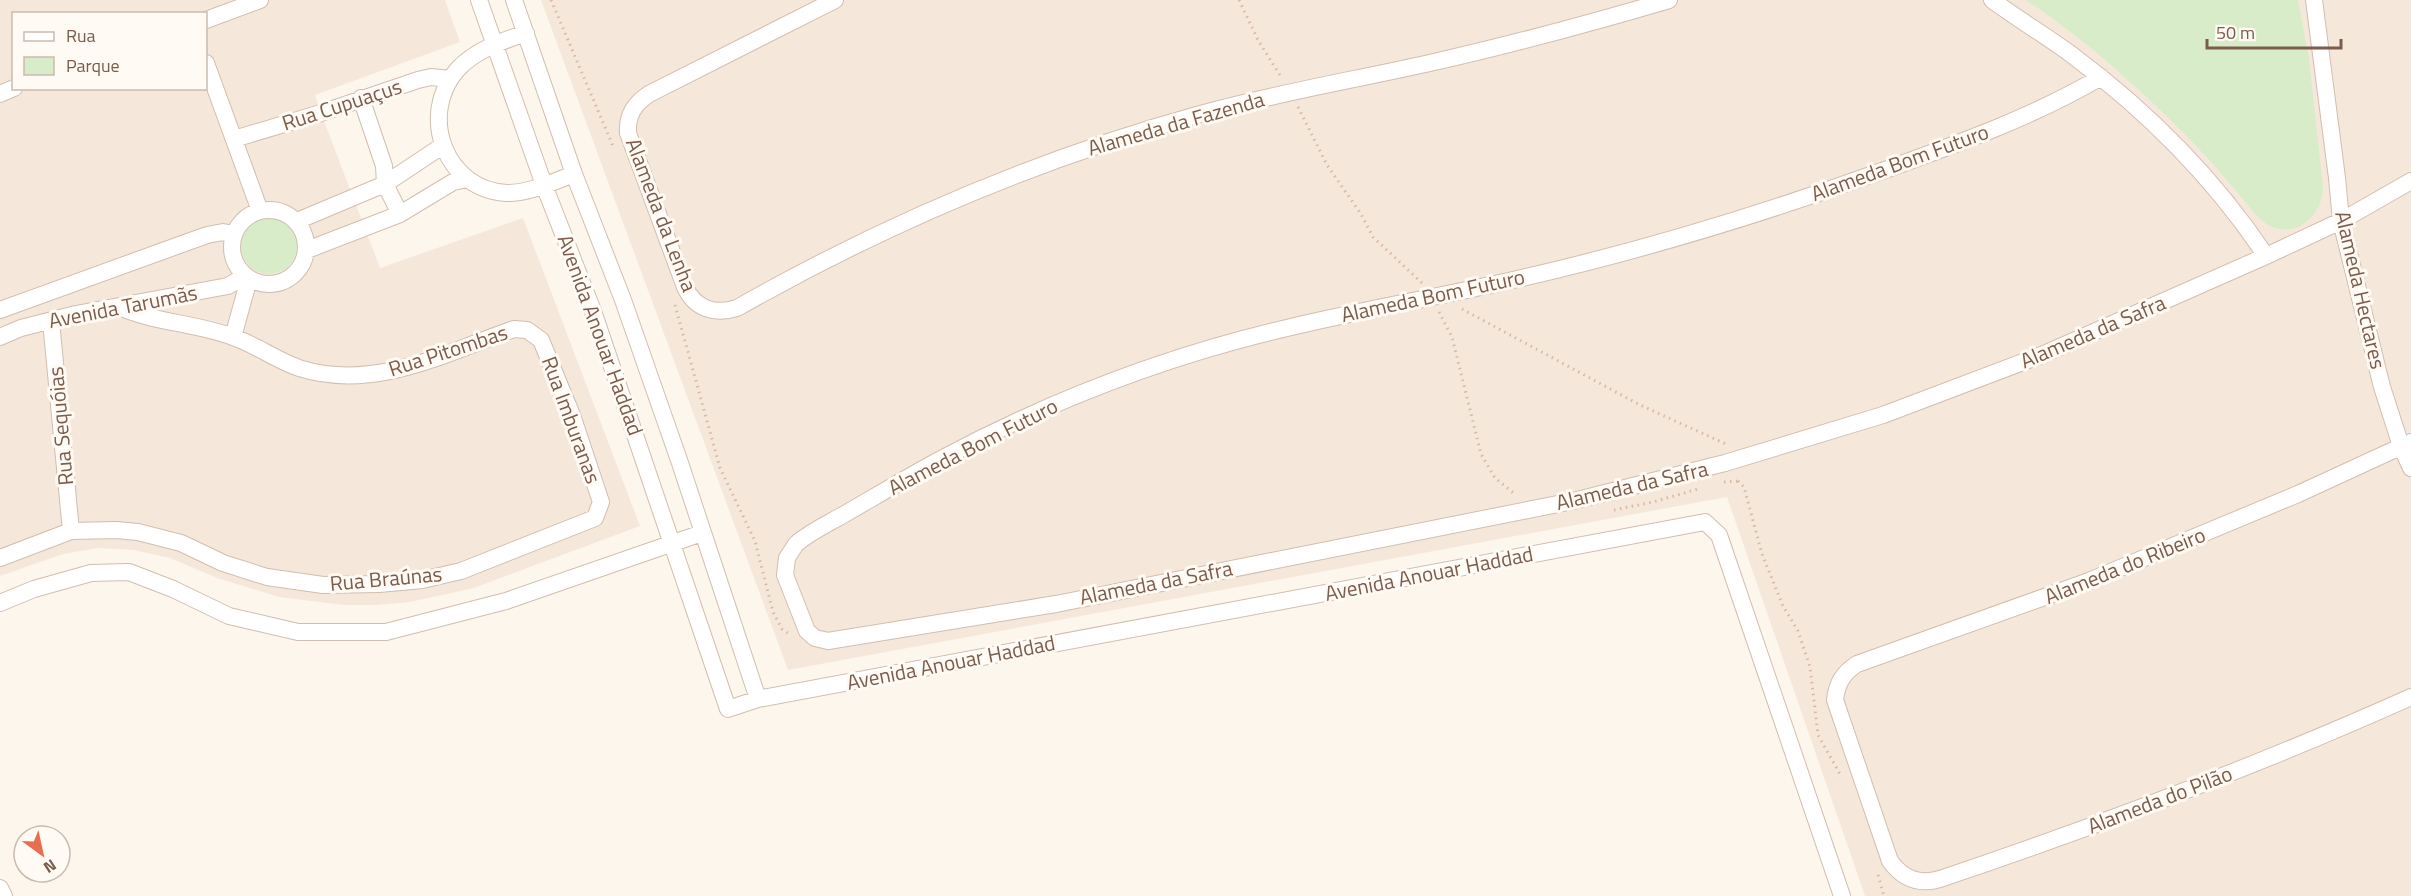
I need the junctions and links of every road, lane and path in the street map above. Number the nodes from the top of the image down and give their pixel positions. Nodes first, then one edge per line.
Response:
1 (260, 0) edge
2 (479, 0) edge
3 (514, 0) edge
4 (551, 0) edge
5 (835, 0) edge
6 (1239, 0) edge
7 (1669, 0) edge
8 (1992, 0) edge
9 (2313, 0) edge
10 (207, 20) edge
11 (526, 33) junction
12 (495, 44) junction
13 (207, 66) edge
14 (2101, 77) junction
15 (450, 79) junction
16 (1290, 93) junction
17 (361, 98) junction
18 (234, 139) junction
19 (442, 146) junction
20 (615, 150) dead end
21 (574, 174) junction
22 (468, 179) junction
23 (2411, 181) edge
24 (386, 184) junction
25 (544, 185) junction
26 (260, 211) junction
27 (400, 214) junction
28 (297, 221) junction
29 (2341, 221) junction
30 (234, 234) junction
31 (307, 249) junction
32 (2266, 256) junction
33 (247, 278) junction
34 (673, 296) dead end
35 (1432, 298) junction
36 (119, 307) junction
37 (1460, 308) dead end
38 (0, 310) edge
39 (708, 310) joint
40 (51, 321) junction
41 (527, 330) joint
42 (0, 337) edge
43 (233, 337) junction
44 (2406, 444) edge
45 (1733, 461) junction
46 (2411, 468) edge
47 (1738, 481) junction
48 (1720, 482) dead end
49 (1698, 489) dead end
50 (1516, 496) dead end
51 (1609, 511) dead end
52 (595, 518) joint
53 (71, 531) junction
54 (702, 533) junction
55 (672, 543) junction
56 (0, 558) edge
57 (0, 603) edge
58 (790, 635) dead end
59 (810, 635) joint
60 (2411, 697) edge
61 (758, 699) junction
62 (1842, 776) dead end
63 (1877, 874) dead end
64 (1904, 876) joint
65 (0, 888) edge
66 (4, 896) edge
67 (1842, 896) edge
68 (1884, 896) edge

1 - 10 street
2 - 12 street, Avenida Anouar Haddad
3 - 11 street, Avenida Anouar Haddad
4 - 20 path
5 - 39 street, Alameda da Lenha
6 - 16 path
7 - 16 street, Alameda da Fazenda
8 - 14 street
9 - 29 street, Alameda Hectares
11 - 12 street
11 - 21 street, Avenida Anouar Haddad
12 - 15 street
12 - 25 street, Avenida Anouar Haddad
13 - 18 street
14 - 32 street
14 - 35 street, Alameda Bom Futuro
15 - 17 street, Rua Cupuaçus
15 - 19 street
16 - 35 path
16 - 39 street, Alameda da Fazenda
17 - 18 street, Rua Cupuaçus
17 - 24 street
18 - 26 street
19 - 22 street
19 - 24 street
21 - 25 street
21 - 54 street, Avenida Anouar Haddad
22 - 25 street
22 - 27 street
23 - 29 street, Alameda da Safra
24 - 27 street
24 - 28 street
25 - 55 street, Avenida Anouar Haddad
26 - 28 street
26 - 30 street
27 - 31 street
28 - 31 street
29 - 32 street, Alameda da Safra
29 - 44 street, Alameda Hectares
30 - 33 street
30 - 38 street, Avenida Tarumãs
31 - 33 street
32 - 45 street, Alameda da Safra
33 - 36 street, Avenida Tarumãs
33 - 43 street
34 - 58 path
35 - 50 path
35 - 59 street, Alameda Bom Futuro
36 - 40 street, Avenida Tarumãs
36 - 43 street, Rua Pitombas
37 - 45 path
40 - 42 street, Avenida Tarumãs
40 - 53 street, Rua Sequóias
41 - 43 street, Rua Pitombas
41 - 52 street, Rua Imburanas
44 - 46 street, Alameda Hectares
44 - 64 street, Alameda do Ribeiro
45 - 47 path
45 - 59 street, Alameda da Safra
47 - 48 path
47 - 62 path
49 - 51 path
52 - 53 street, Rua Braúnas
53 - 56 street, Rua Braúnas
54 - 55 street
54 - 61 street, Avenida Anouar Haddad
55 - 57 street
55 - 61 street, Avenida Anouar Haddad
60 - 64 street, Alameda do Pilão
61 - 67 street, Avenida Anouar Haddad
63 - 68 path
65 - 66 street

